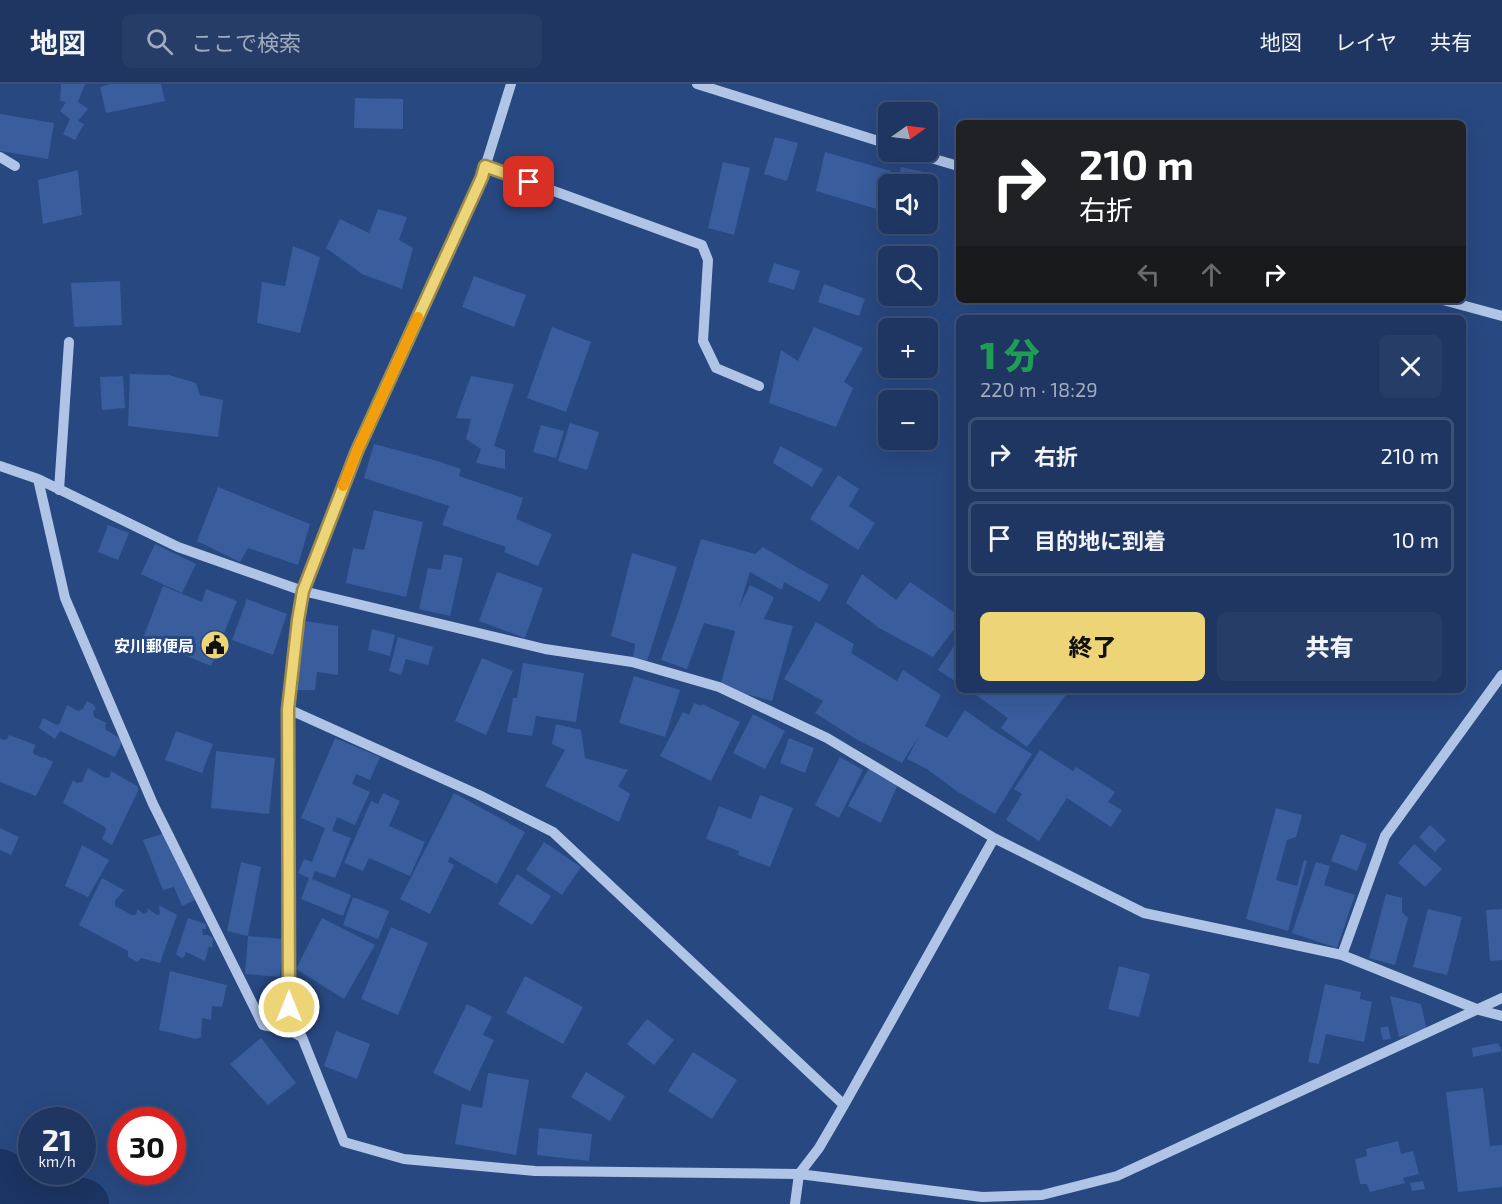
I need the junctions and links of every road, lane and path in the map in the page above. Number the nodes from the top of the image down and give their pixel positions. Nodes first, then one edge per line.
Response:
1 (511, 84) edge
2 (697, 84) edge
3 (878, 141) edge
4 (0, 157) edge
5 (938, 160) edge
6 (956, 165) edge
7 (15, 166) dead end
8 (485, 166) junction
9 (1454, 303) edge
10 (1502, 316) edge
11 (69, 342) dead end
12 (759, 386) dead end
13 (0, 466) edge
14 (38, 479) junction
15 (59, 490) junction
16 (303, 591) junction
17 (1502, 675) edge
18 (288, 709) junction
19 (994, 838) junction
20 (1342, 956) junction
21 (1502, 998) edge
22 (1479, 1010) junction
23 (1502, 1016) edge
24 (289, 1030) junction
25 (844, 1106) junction
26 (799, 1174) junction
27 (795, 1204) edge

1 - 8 street
2 - 3 street
4 - 7 street
5 - 6 street
8 - 12 street
8 - 16 street
9 - 10 street
11 - 15 street
13 - 14 street
14 - 15 street
14 - 24 street
15 - 16 street
16 - 18 street
16 - 19 street
17 - 20 street
18 - 24 street
18 - 25 street
19 - 20 street
19 - 25 street
20 - 22 street
21 - 22 street
22 - 23 street
22 - 26 street
24 - 26 street
25 - 26 street
26 - 27 street

